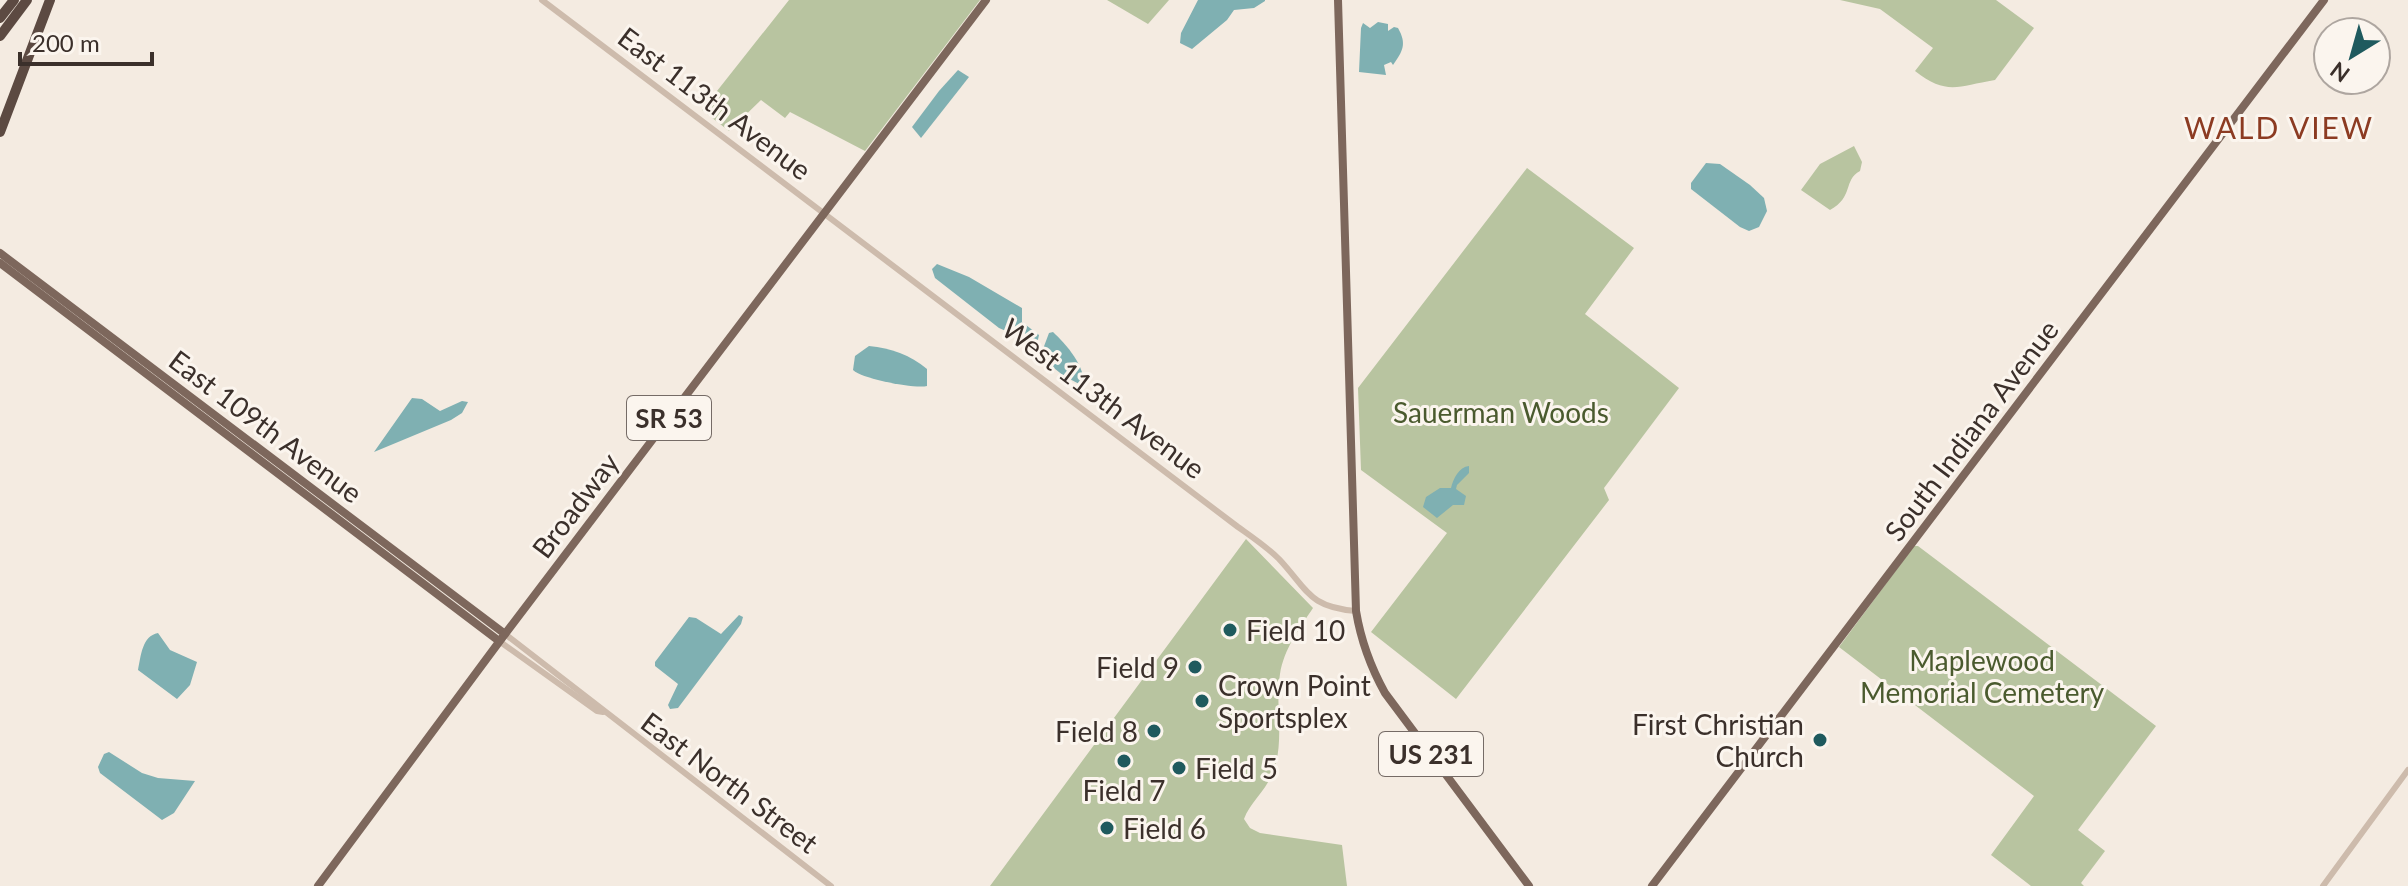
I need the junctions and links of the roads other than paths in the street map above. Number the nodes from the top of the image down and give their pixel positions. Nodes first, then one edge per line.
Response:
1 (14, 0) edge
2 (27, 0) edge
3 (50, 0) edge
4 (542, 0) edge
5 (986, 0) edge
6 (1338, 0) edge
7 (2324, 0) edge
8 (0, 18) edge
9 (0, 36) edge
10 (0, 132) edge
11 (824, 213) junction
12 (0, 253) edge
13 (0, 263) edge
14 (1356, 611) junction
15 (502, 638) junction
16 (2408, 770) edge
17 (318, 886) edge
18 (831, 886) edge
19 (1529, 886) edge
20 (1652, 886) edge
21 (2323, 886) edge

1 - 8 highway
2 - 9 highway
3 - 10 highway
4 - 11 street, East 113th Avenue
5 - 11 main road, Broadway / SR 53
6 - 14 main road, US 231
7 - 20 main road, South Indiana Avenue
11 - 14 street, West 113th Avenue
11 - 15 main road, Broadway / SR 53
12 - 15 main road, East 109th Avenue
13 - 15 main road, East 109th Avenue
14 - 19 main road, US 231
15 - 17 main road, Broadway / SR 53
15 - 18 street, East North Street
16 - 21 street

